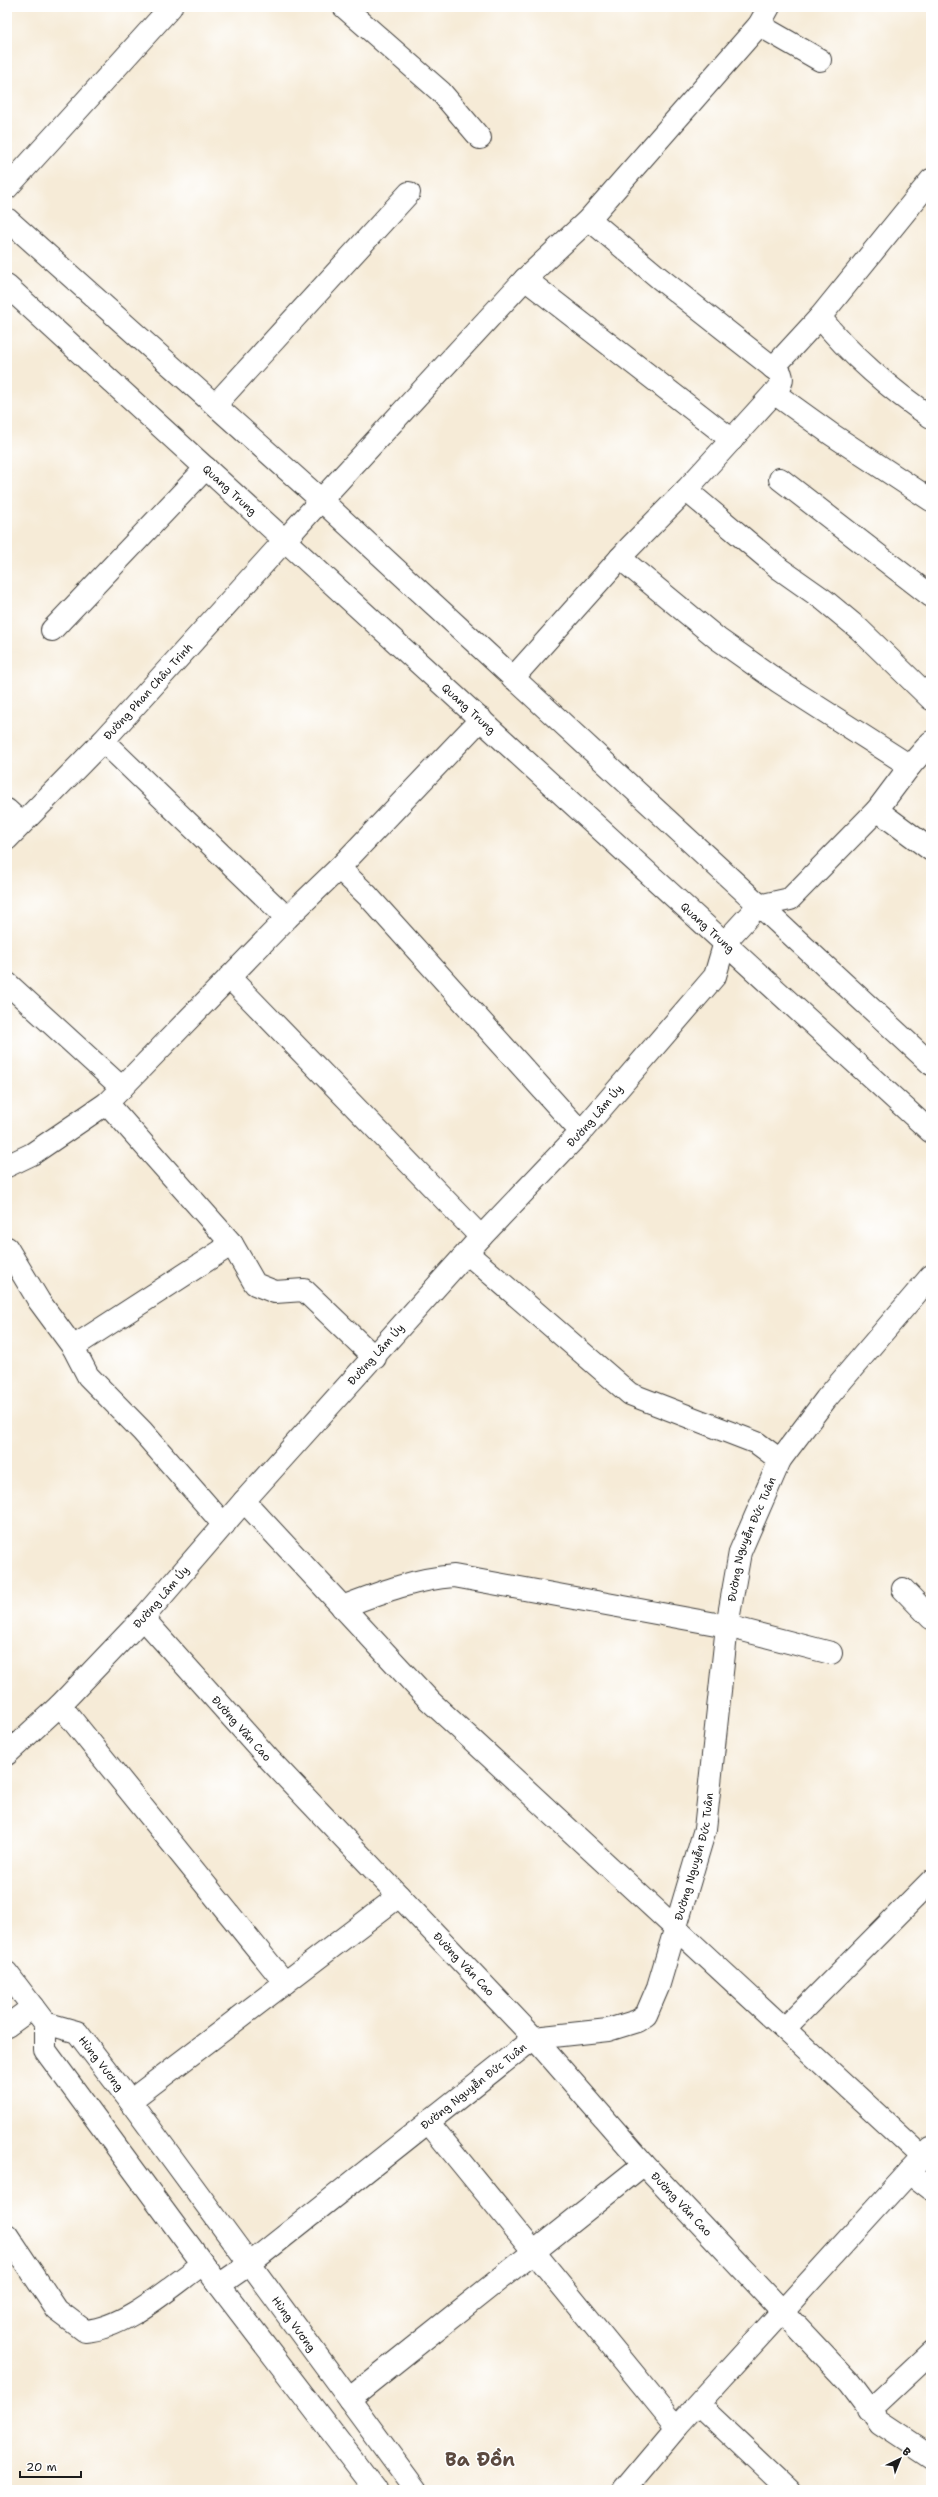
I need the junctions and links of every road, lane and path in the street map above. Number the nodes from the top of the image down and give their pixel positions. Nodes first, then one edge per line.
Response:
1 (171, 7) edge
2 (344, 7) edge
3 (764, 16) edge
4 (820, 60) dead end
5 (480, 138) dead end
6 (931, 180) edge
7 (7, 188) edge
8 (408, 194) dead end
9 (7, 219) edge
10 (589, 219) junction
11 (525, 279) junction
12 (7, 286) edge
13 (820, 317) junction
14 (773, 368) junction
15 (774, 393) junction
16 (215, 405) junction
17 (931, 417) edge
18 (732, 440) junction
19 (206, 468) junction
20 (780, 479) dead end
21 (686, 490) junction
22 (321, 500) junction
23 (931, 500) edge
24 (285, 540) junction
25 (620, 558) junction
26 (931, 596) edge
27 (52, 630) dead end
28 (513, 678) junction
29 (931, 699) edge
30 (481, 719) junction
31 (103, 741) junction
32 (931, 742) edge
33 (910, 766) junction
34 (877, 810) junction
35 (12, 824) edge
36 (931, 850) edge
37 (339, 868) junction
38 (758, 906) junction
39 (286, 918) junction
40 (725, 942) junction
41 (229, 977) junction
42 (7, 983) edge
43 (931, 1064) edge
44 (122, 1088) junction
45 (107, 1103) junction
46 (581, 1132) junction
47 (931, 1132) edge
48 (7, 1166) edge
49 (481, 1237) junction
50 (232, 1244) junction
51 (7, 1248) edge
52 (467, 1253) junction
53 (931, 1276) edge
54 (73, 1347) junction
55 (375, 1358) junction
56 (780, 1460) junction
57 (244, 1501) junction
58 (224, 1525) junction
59 (903, 1589) dead end
60 (342, 1607) junction
61 (143, 1618) junction
62 (931, 1618) edge
63 (727, 1626) junction
64 (831, 1653) dead end
65 (60, 1705) junction
66 (7, 1754) edge
67 (931, 1880) edge
68 (399, 1896) junction
69 (676, 1927) junction
70 (7, 1973) edge
71 (285, 1983) junction
72 (39, 2015) junction
73 (7, 2026) edge
74 (785, 2028) junction
75 (534, 2038) junction
76 (130, 2101) junction
77 (428, 2122) junction
78 (921, 2159) edge
79 (644, 2164) junction
80 (931, 2189) edge
81 (7, 2235) edge
82 (534, 2252) junction
83 (203, 2264) junction
84 (248, 2265) junction
85 (219, 2286) junction
86 (784, 2312) junction
87 (931, 2354) edge
88 (349, 2399) junction
89 (699, 2405) junction
90 (869, 2411) junction
91 (677, 2428) junction
92 (931, 2457) edge
93 (376, 2490) edge
94 (416, 2490) edge
95 (624, 2490) edge
96 (789, 2490) edge

1 - 7 main road
2 - 5 main road
3 - 4 main road
3 - 10 main road, Đường Phan Châu Trinh
6 - 13 main road
8 - 16 main road
9 - 16 main road
10 - 11 main road, Đường Phan Châu Trinh
10 - 14 main road
11 - 18 main road
11 - 22 main road, Đường Phan Châu Trinh
12 - 19 main road, Quang Trung
13 - 14 main road
13 - 17 main road
14 - 15 main road
15 - 18 main road
15 - 23 main road
16 - 22 main road
18 - 21 main road
19 - 24 main road, Quang Trung
19 - 27 main road
20 - 26 main road
21 - 25 main road
21 - 29 main road
22 - 24 main road, Đường Phan Châu Trinh
22 - 28 main road
24 - 30 main road, Quang Trung
24 - 31 main road, Đường Phan Châu Trinh
25 - 28 main road
25 - 33 main road
28 - 38 main road
30 - 37 main road
30 - 40 main road, Quang Trung
31 - 35 main road, Đường Phan Châu Trinh
31 - 39 main road
32 - 33 main road
33 - 34 main road
34 - 36 main road
34 - 38 main road
37 - 39 main road
37 - 46 main road
38 - 40 main road
38 - 43 main road
39 - 41 main road
40 - 46 main road, Đường Lâm Úy
40 - 47 main road, Quang Trung
41 - 44 main road
41 - 49 main road
42 - 44 main road
44 - 45 main road
45 - 48 main road
45 - 50 main road
46 - 49 main road, Đường Lâm Úy
49 - 52 main road, Đường Lâm Úy
50 - 54 main road
50 - 55 main road
51 - 54 main road
52 - 55 main road, Đường Lâm Úy
52 - 56 main road
53 - 56 main road, Đường Nguyễn Đức Tuân
54 - 58 main road
55 - 57 main road, Đường Lâm Úy
56 - 63 main road, Đường Nguyễn Đức Tuân
57 - 58 main road, Đường Lâm Úy
57 - 60 main road
58 - 61 main road, Đường Lâm Úy
59 - 62 main road
60 - 63 main road
60 - 69 main road
61 - 65 main road, Đường Lâm Úy
61 - 68 main road, Đường Văn Cao
63 - 64 main road
63 - 69 main road, Đường Nguyễn Đức Tuân
65 - 66 main road, Đường Lâm Úy
65 - 71 main road
67 - 74 main road
68 - 71 main road
68 - 75 main road, Đường Văn Cao
69 - 74 main road
69 - 75 main road, Đường Nguyễn Đức Tuân
70 - 72 main road
71 - 76 main road
72 - 73 main road
72 - 76 main road, Hùng Vương
72 - 83 main road
74 - 78 main road
75 - 77 main road, Đường Nguyễn Đức Tuân
75 - 79 main road, Đường Văn Cao
76 - 84 main road, Hùng Vương
77 - 82 main road
77 - 84 main road, Đường Nguyễn Đức Tuân
78 - 80 main road
78 - 86 main road
79 - 82 main road
79 - 86 main road, Đường Văn Cao
81 - 83 main road
82 - 88 main road
82 - 91 main road
83 - 85 main road
84 - 85 main road, Đường Nguyễn Đức Tuân
84 - 88 main road, Hùng Vương
85 - 93 main road
86 - 89 main road
86 - 90 main road, Đường Văn Cao
87 - 90 main road
88 - 94 main road, Hùng Vương
89 - 91 main road
89 - 96 main road
90 - 92 main road, Đường Văn Cao
91 - 95 main road

